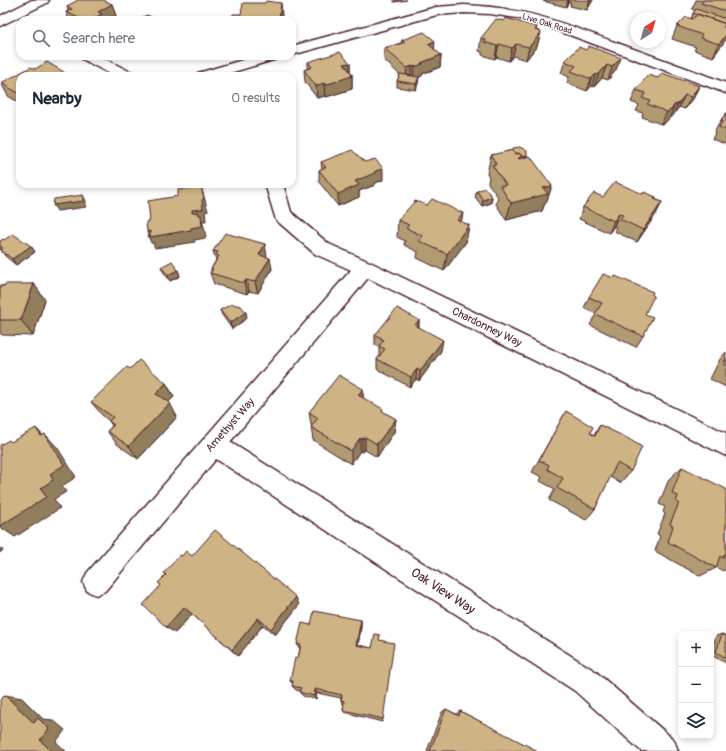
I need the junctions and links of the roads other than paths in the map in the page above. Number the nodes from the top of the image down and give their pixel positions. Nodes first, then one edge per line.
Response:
1 (42, 0) edge
2 (16, 16) edge
3 (296, 50) edge
4 (95, 60) edge
5 (257, 60) edge
6 (249, 62) junction
7 (118, 72) edge
8 (216, 72) edge
9 (260, 72) edge
10 (726, 88) edge
11 (275, 188) edge
12 (365, 268) junction
13 (213, 444) junction
14 (726, 445) edge
15 (96, 582) dead end
16 (663, 751) edge

1 - 2 street
3 - 10 street, Live Oak Road
4 - 7 street
5 - 6 street
6 - 8 street
6 - 9 street
11 - 12 street, Chardonney Way
12 - 13 street, Amethyst Way
12 - 14 street, Chardonney Way
13 - 15 street, Amethyst Way
13 - 16 street, Oak View Way

